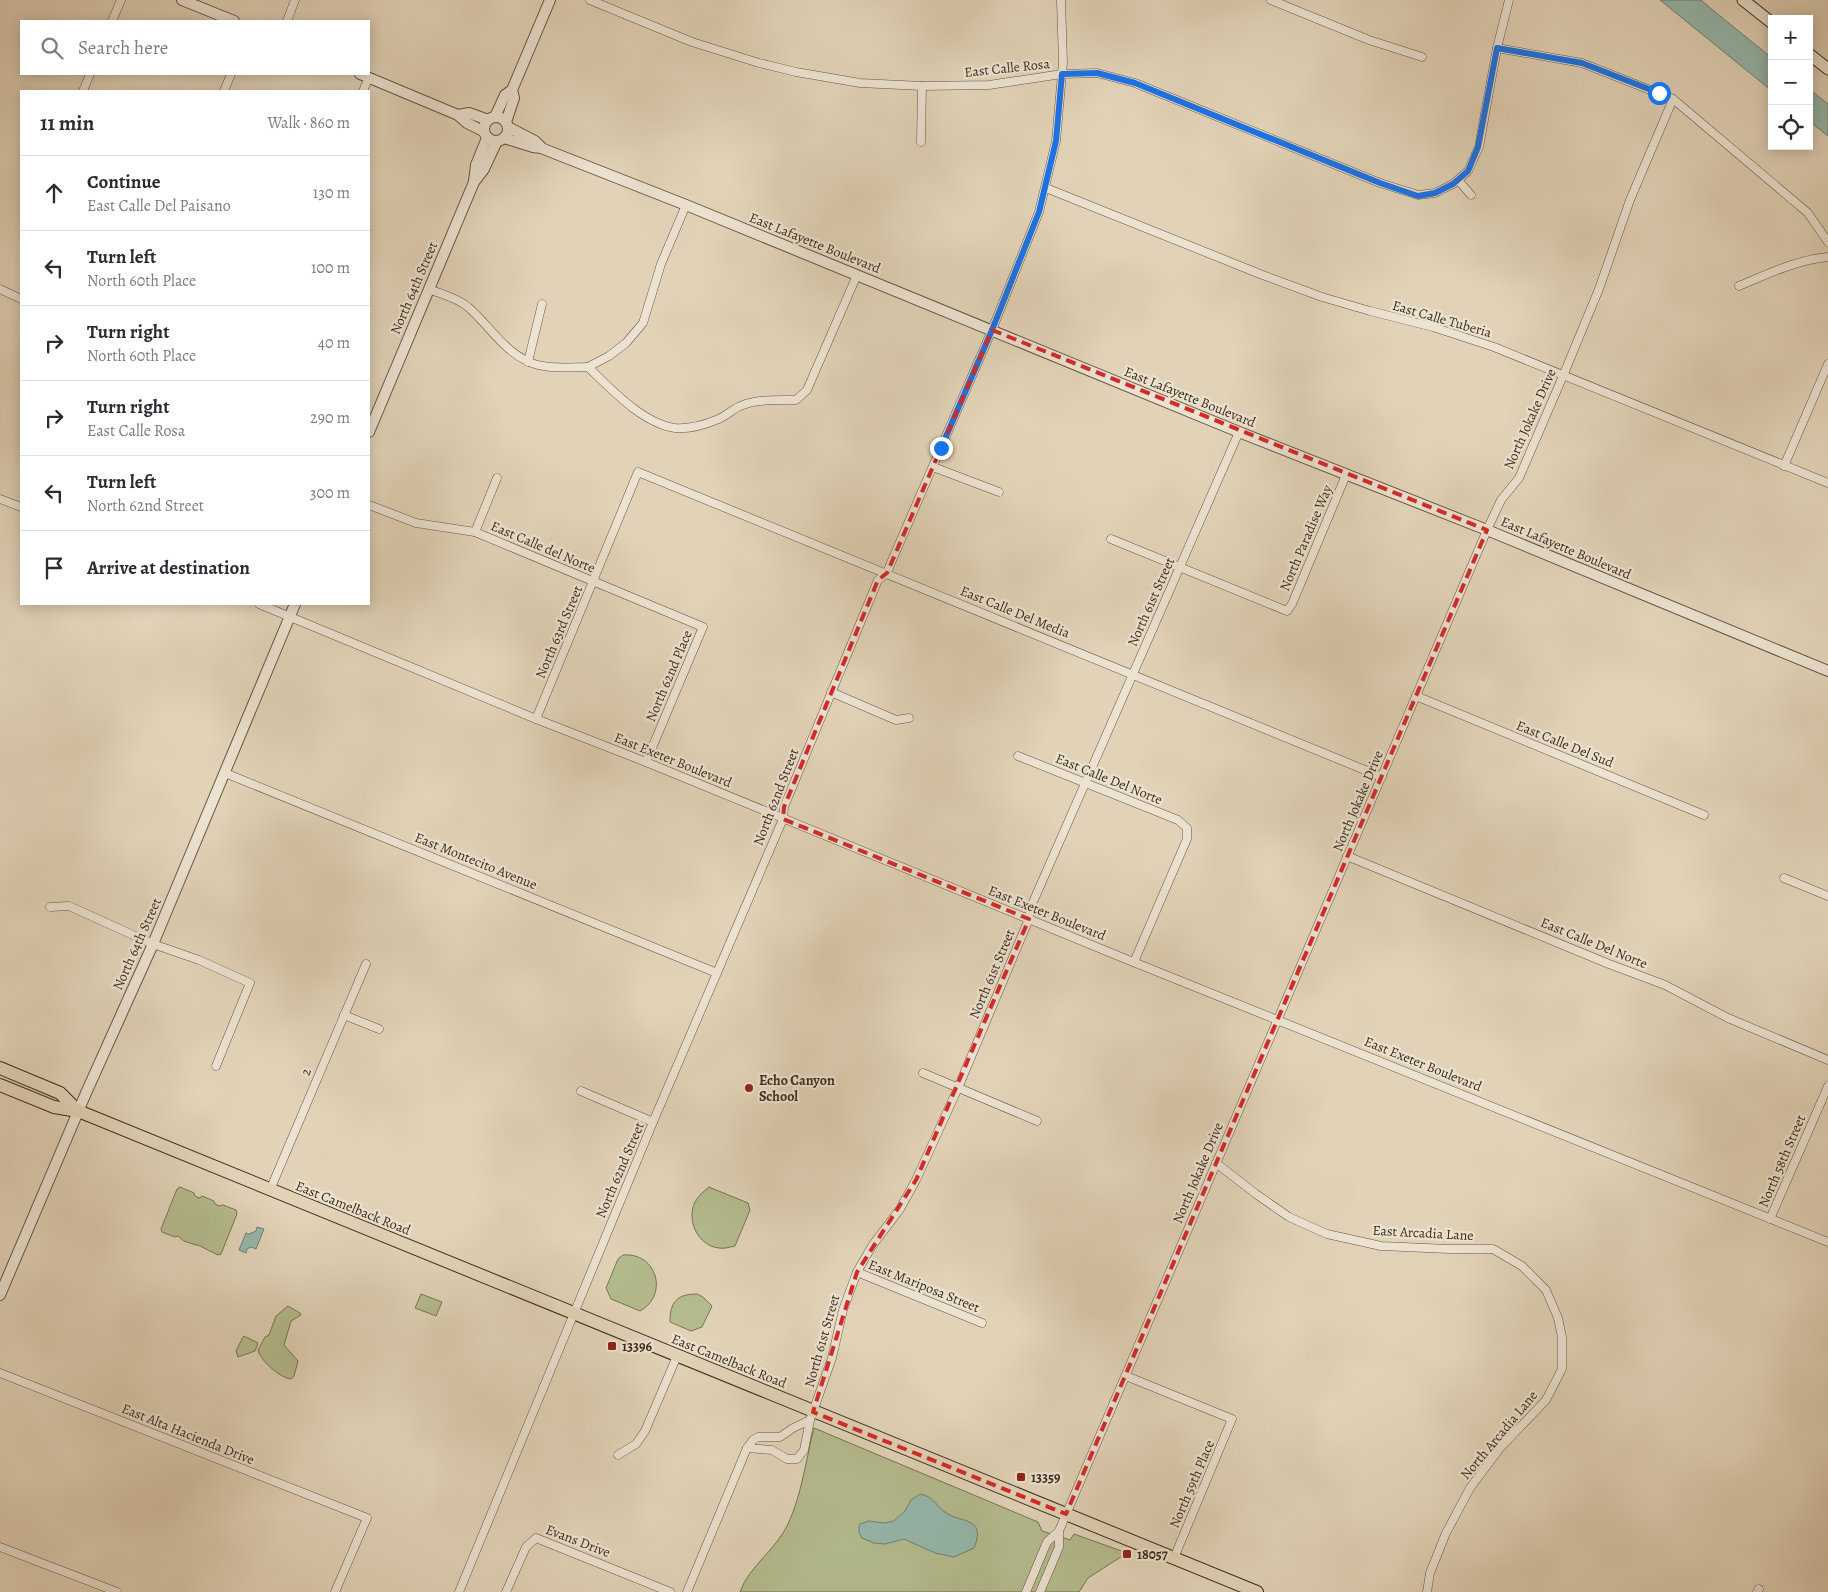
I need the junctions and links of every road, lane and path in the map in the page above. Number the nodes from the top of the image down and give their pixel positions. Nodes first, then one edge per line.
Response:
1 (121, 0) edge
2 (182, 0) edge
3 (295, 0) edge
4 (550, 0) edge
5 (590, 0) edge
6 (1061, 0) edge
7 (1272, 0) edge
8 (1509, 0) edge
9 (1743, 0) edge
10 (112, 20) edge
11 (232, 20) edge
12 (287, 20) edge
13 (1768, 20) edge
14 (1497, 48) junction
15 (1422, 57) dead end
16 (1813, 57) edge
17 (1828, 69) edge
18 (1062, 74) junction
19 (90, 75) edge
20 (231, 75) edge
21 (365, 76) edge
22 (922, 86) junction
23 (83, 90) edge
24 (224, 90) edge
25 (363, 90) edge
26 (512, 90) junction
27 (1674, 99) junction
28 (458, 115) junction
29 (492, 118) junction
30 (507, 125) junction
31 (493, 137) junction
32 (921, 142) dead end
33 (541, 148) junction
34 (1458, 180) junction
35 (1046, 188) junction
36 (1471, 195) dead end
37 (686, 205) junction
38 (1828, 242) edge
39 (1828, 257) edge
40 (857, 275) junction
41 (1739, 286) dead end
42 (0, 289) edge
43 (429, 289) junction
44 (20, 299) edge
45 (542, 304) dead end
46 (992, 330) junction
47 (528, 362) junction
48 (1828, 364) edge
49 (588, 367) junction
50 (1563, 376) junction
51 (370, 430) edge
52 (1239, 432) junction
53 (1784, 466) junction
54 (933, 467) junction
55 (638, 472) joint
56 (1346, 475) junction
57 (497, 478) dead end
58 (1828, 483) edge
59 (999, 492) dead end
60 (0, 499) edge
61 (370, 505) edge
62 (20, 507) edge
63 (1487, 530) junction
64 (475, 532) junction
65 (1111, 539) dead end
66 (1180, 567) junction
67 (886, 574) junction
68 (593, 582) junction
69 (262, 605) edge
70 (295, 605) edge
71 (290, 616) junction
72 (703, 627) joint
73 (1828, 671) edge
74 (1133, 674) junction
75 (831, 692) junction
76 (1416, 696) junction
77 (909, 718) dead end
78 (536, 719) junction
79 (1018, 756) dead end
80 (646, 762) junction
81 (225, 773) junction
82 (1382, 777) junction
83 (1085, 782) junction
84 (1704, 815) dead end
85 (783, 819) junction
86 (1347, 856) junction
87 (1784, 878) dead end
88 (1828, 896) edge
89 (50, 907) dead end
90 (1029, 919) junction
91 (153, 944) junction
92 (1134, 962) junction
93 (366, 964) dead end
94 (717, 973) junction
95 (344, 1015) junction
96 (1278, 1019) junction
97 (379, 1029) dead end
98 (1828, 1060) edge
99 (216, 1066) dead end
100 (0, 1068) edge
101 (923, 1073) dead end
102 (0, 1085) edge
103 (1828, 1086) edge
104 (958, 1088) junction
105 (581, 1091) dead end
106 (78, 1111) junction
107 (653, 1122) junction
108 (1037, 1122) dead end
109 (1216, 1163) junction
110 (270, 1190) junction
111 (1770, 1219) junction
112 (1828, 1242) edge
113 (857, 1272) junction
114 (1546, 1290) joint
115 (0, 1294) edge
116 (573, 1314) junction
117 (982, 1322) dead end
118 (678, 1356) junction
119 (0, 1373) edge
120 (1126, 1376) junction
121 (812, 1416) junction
122 (780, 1437) junction
123 (748, 1448) junction
124 (778, 1454) junction
125 (618, 1455) dead end
126 (1066, 1514) junction
127 (1059, 1531) junction
128 (0, 1547) edge
129 (1174, 1558) junction
130 (118, 1592) edge
131 (335, 1592) edge
132 (459, 1592) edge
133 (506, 1592) edge
134 (670, 1592) edge
135 (687, 1592) edge
136 (1026, 1592) edge
137 (1040, 1592) edge
138 (1257, 1592) edge
139 (1427, 1592) edge

1 - 10 street
2 - 11 street
3 - 12 street
4 - 26 street
5 - 22 street, East Calle Rosa
6 - 18 street, North 62nd Street
7 - 15 street
8 - 14 street
9 - 13 main road
14 - 27 street
14 - 34 street
16 - 17 main road
18 - 22 street, East Calle Rosa
18 - 34 street, East Calle Rosa
18 - 35 street, North 62nd Street
19 - 23 street
20 - 24 street
21 - 25 street
21 - 28 street, East Lafayette Boulevard
22 - 32 street
26 - 29 street
26 - 30 street
27 - 38 street
27 - 50 street, North Jokake Drive
28 - 29 street, East Lafayette Boulevard
28 - 31 street, East Lafayette Boulevard
29 - 30 street
29 - 31 street
30 - 31 street
30 - 33 street, East Lafayette Boulevard
31 - 33 street, East Lafayette Boulevard
31 - 43 street, North 64th Street
33 - 37 street, East Lafayette Boulevard
34 - 36 street
35 - 46 street, North 62nd Street
35 - 50 street, East Calle Tuberia
37 - 40 street, East Lafayette Boulevard
37 - 49 street
39 - 41 street
40 - 46 street, East Lafayette Boulevard
40 - 49 street
42 - 44 street
43 - 47 street
43 - 51 street, North 64th Street
45 - 47 street
46 - 52 street, East Lafayette Boulevard
46 - 54 street, North 62nd Street
47 - 49 street
48 - 53 street
50 - 53 street, East Calle Tuberia
50 - 63 street, North Jokake Drive
52 - 56 street, East Lafayette Boulevard
52 - 66 street, North 61st Street
53 - 58 street, East Calle Tuberia
54 - 59 street
54 - 67 street, North 62nd Street
55 - 67 street, East Calle Del Media
55 - 68 street, North 63rd Street
56 - 63 street, East Lafayette Boulevard
56 - 66 street, North Paradise Way
57 - 64 street
60 - 62 street
61 - 64 street, East Calle del Norte
63 - 73 street, East Lafayette Boulevard
63 - 76 street, North Jokake Drive
64 - 68 street, East Calle del Norte
65 - 66 street
66 - 74 street, North 61st Street
67 - 74 street, East Calle Del Media
67 - 75 street, North 62nd Street
68 - 72 street, East Calle del Norte
68 - 78 street, North 63rd Street
69 - 71 street, East Exeter Boulevard
70 - 71 street, North 64th Street
71 - 78 street, East Exeter Boulevard
71 - 81 street, North 64th Street
72 - 80 street, North 62nd Place
74 - 82 street, East Calle Del Media
74 - 83 street, North 61st Street
75 - 77 street
75 - 85 street, North 62nd Street
76 - 82 street, North Jokake Drive
76 - 84 street, East Calle Del Sud
78 - 80 street, East Exeter Boulevard
79 - 83 street, East Calle Del Norte
80 - 85 street, East Exeter Boulevard
81 - 91 street, North 64th Street
81 - 94 street, East Montecito Avenue
82 - 86 street, North Jokake Drive
83 - 90 street, North 61st Street
83 - 92 street, East Calle Del Norte
85 - 90 street, East Exeter Boulevard
85 - 94 street, North 62nd Street
86 - 96 street, North Jokake Drive
86 - 98 street, East Calle Del Norte
87 - 88 street
89 - 91 street
90 - 92 street, East Exeter Boulevard
90 - 104 street, North 61st Street
91 - 99 street
91 - 106 street, North 64th Street
92 - 96 street, East Exeter Boulevard
93 - 95 street, 2
94 - 107 street, North 62nd Street
95 - 97 street
95 - 110 street, 2
96 - 109 street, North Jokake Drive
96 - 111 street, East Exeter Boulevard
100 - 106 main road, East Camelback Road
101 - 104 street
102 - 106 main road, East Camelback Road
103 - 111 street, North 58th Street
104 - 108 street
104 - 113 street, North 61st Street
105 - 107 street
106 - 110 main road, East Camelback Road
106 - 115 street, North 64th Street
107 - 116 street, North 62nd Street
109 - 114 street, East Arcadia Lane
109 - 120 street, North Jokake Drive
110 - 116 main road, East Camelback Road
111 - 112 street, East Exeter Boulevard
113 - 117 street, East Mariposa Street
113 - 121 street, North 61st Street
114 - 139 street, North Arcadia Lane
116 - 118 main road, East Camelback Road
116 - 132 street, North 62nd Street
118 - 121 main road, East Camelback Road
118 - 125 street
119 - 131 street, East Alta Hacienda Drive
120 - 126 street, North Jokake Drive
120 - 129 street, North 59th Place
121 - 122 street
121 - 124 street
121 - 126 main road, East Camelback Road
122 - 123 street
122 - 124 street
123 - 124 street
123 - 135 street
126 - 127 street, North Jokake Drive
126 - 129 main road, East Camelback Road
127 - 136 street
127 - 137 street
128 - 130 street
129 - 138 main road, East Camelback Road
133 - 134 street, Evans Drive

